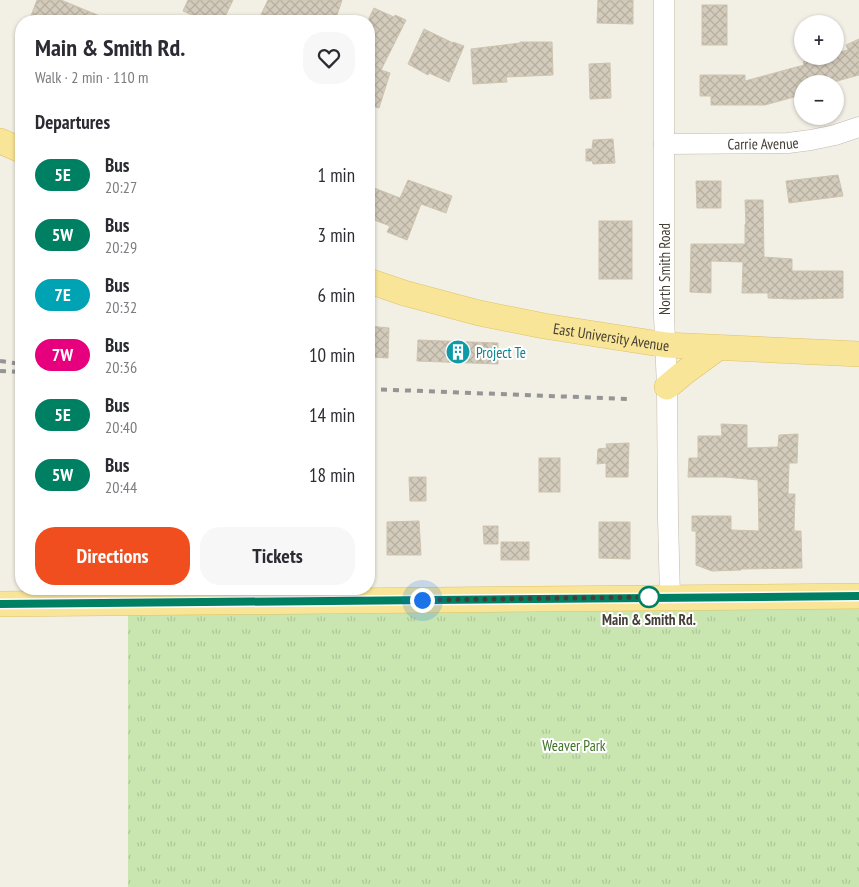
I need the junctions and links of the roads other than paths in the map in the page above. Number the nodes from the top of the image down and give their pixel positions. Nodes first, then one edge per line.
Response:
1 (664, 0) edge
2 (859, 127) edge
3 (0, 141) edge
4 (664, 144) junction
5 (15, 147) edge
6 (375, 283) edge
7 (666, 345) junction
8 (718, 348) junction
9 (859, 354) edge
10 (667, 387) junction
11 (859, 596) edge
12 (670, 597) junction
13 (0, 604) edge

1 - 4 street, North Smith Road
2 - 4 street, Carrie Avenue
3 - 5 main road
4 - 7 street, North Smith Road
6 - 7 main road, East University Avenue
7 - 8 main road, East University Avenue
7 - 10 street, North Smith Road
8 - 9 main road, East University Avenue
8 - 10 main road
10 - 12 street, North Smith Road
11 - 12 main road
12 - 13 main road

